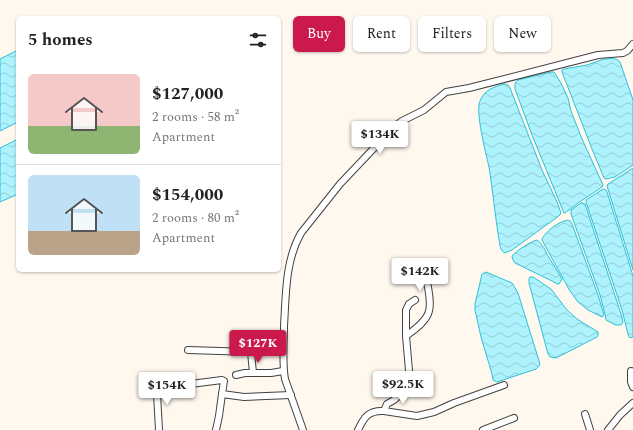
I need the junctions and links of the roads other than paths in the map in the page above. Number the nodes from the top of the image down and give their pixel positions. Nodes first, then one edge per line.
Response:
1 (633, 44) edge
2 (425, 272) dead end
3 (415, 300) dead end
4 (406, 336) junction
5 (188, 350) dead end
6 (283, 371) junction
7 (630, 371) dead end
8 (253, 373) junction
9 (236, 376) dead end
10 (158, 383) dead end
11 (504, 385) dead end
12 (175, 386) dead end
13 (633, 387) edge
14 (222, 394) junction
15 (291, 395) junction
16 (633, 403) edge
17 (384, 411) junction
18 (584, 414) dead end
19 (514, 418) dead end
20 (159, 430) edge
21 (216, 430) edge
22 (302, 430) edge
23 (358, 430) edge
24 (483, 430) edge
25 (590, 430) edge
26 (608, 430) edge

1 - 6 street
2 - 4 street
3 - 4 street
4 - 17 street
5 - 8 street
6 - 8 street
6 - 15 street
7 - 13 street
8 - 9 street
10 - 20 street
11 - 17 street
12 - 14 street
14 - 15 street
14 - 21 street
15 - 22 street
16 - 26 street
17 - 23 street
18 - 25 street
19 - 24 street

